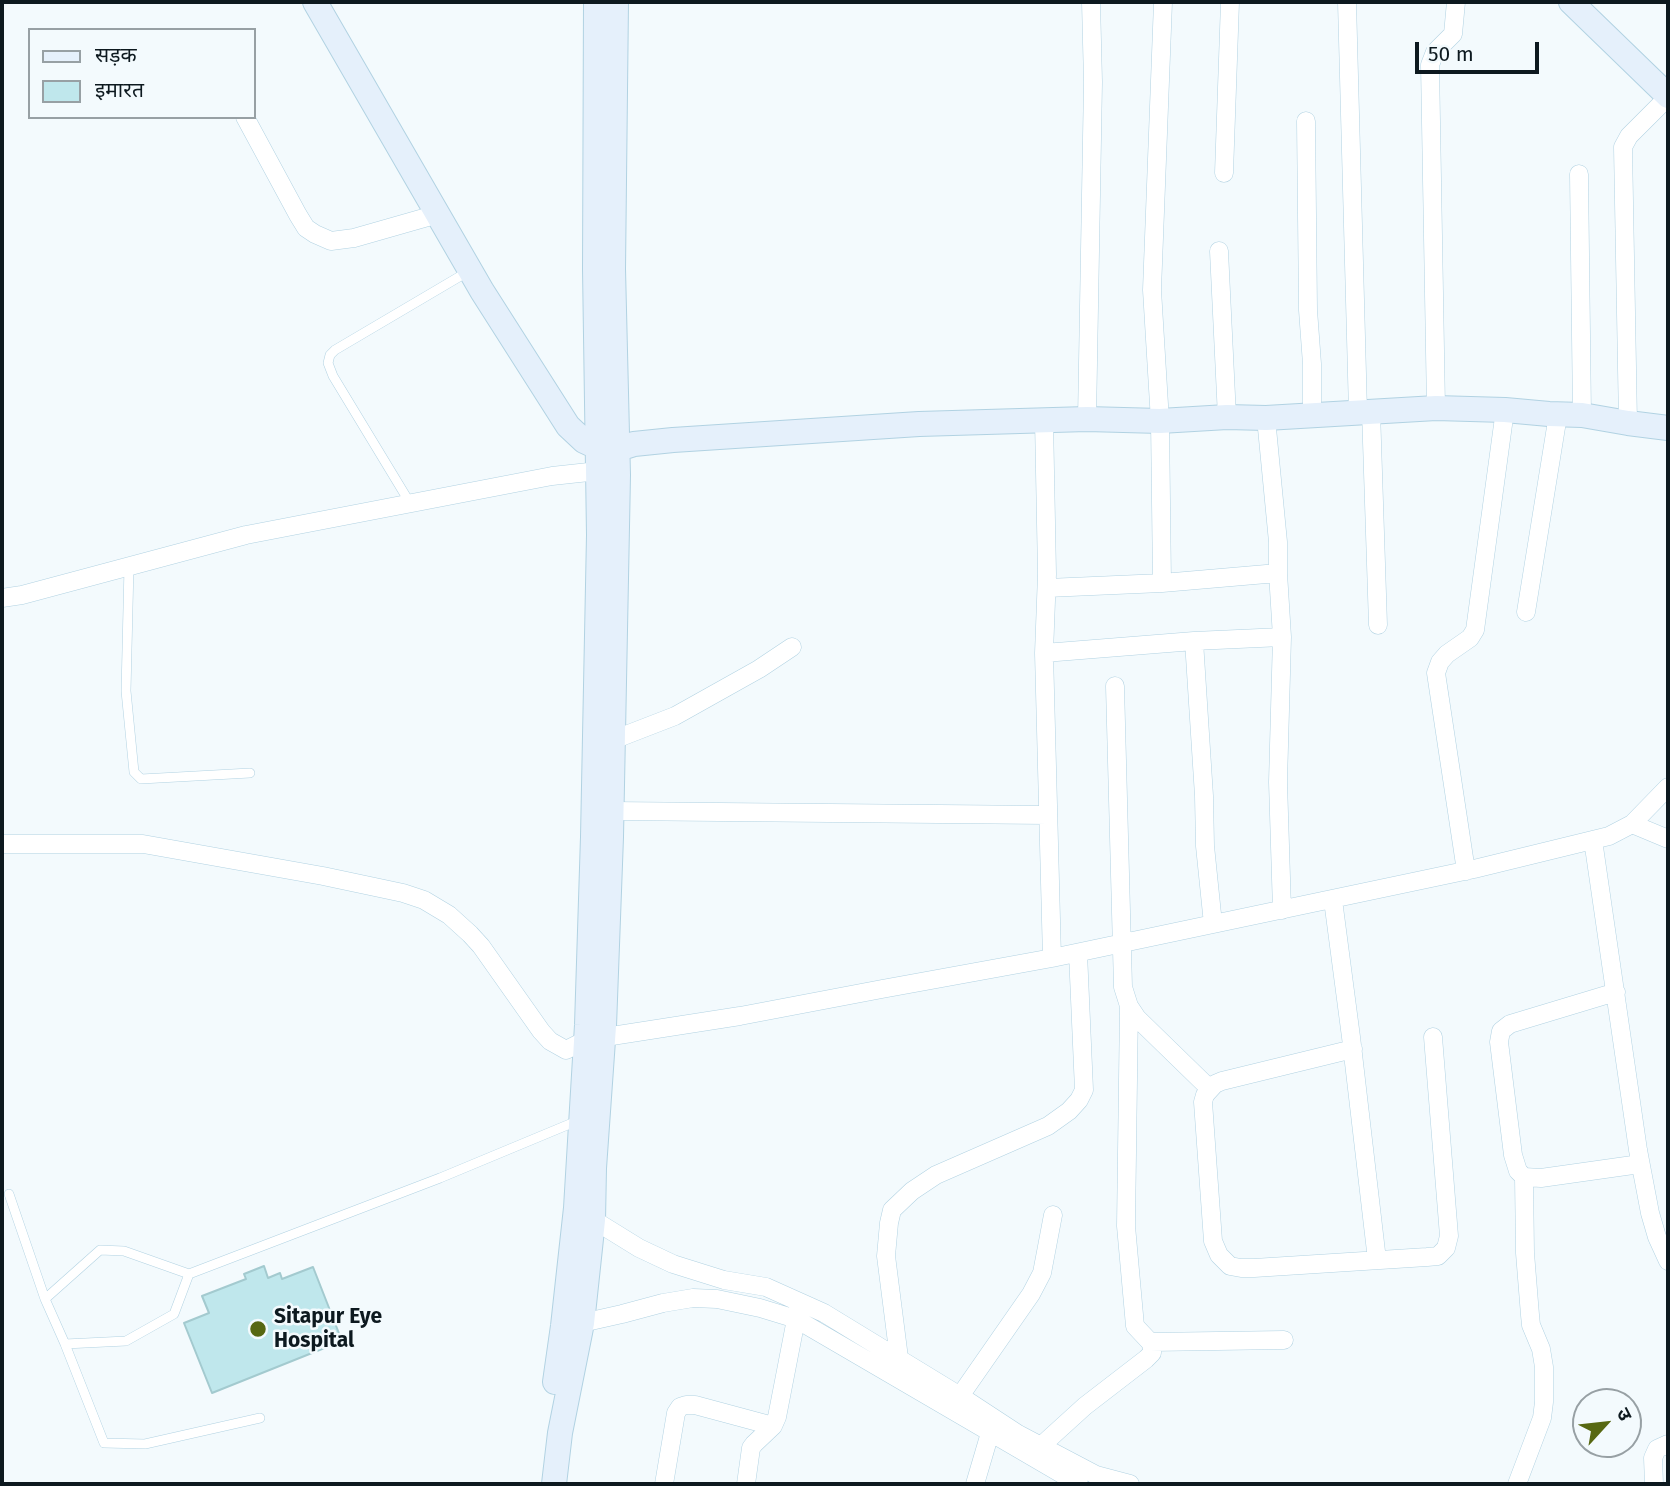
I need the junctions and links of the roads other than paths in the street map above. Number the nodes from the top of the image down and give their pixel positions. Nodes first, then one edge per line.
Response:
1 (315, 2) edge
2 (596, 2) edge
3 (616, 2) edge
4 (1091, 2) edge
5 (1163, 2) edge
6 (1230, 2) edge
7 (1347, 2) edge
8 (1456, 2) edge
9 (1571, 2) edge
10 (1668, 96) edge
11 (246, 119) edge
12 (1306, 121) dead end
13 (1224, 173) dead end
14 (1579, 174) dead end
15 (438, 214) junction
16 (1219, 251) dead end
17 (470, 270) junction
18 (1436, 408) junction
19 (1505, 410) junction
20 (1364, 412) junction
21 (1570, 415) junction
22 (1312, 416) junction
23 (1227, 417) junction
24 (1266, 418) junction
25 (1087, 419) junction
26 (1044, 420) junction
27 (1160, 421) junction
28 (1628, 424) junction
29 (1668, 428) edge
30 (604, 456) junction
31 (410, 503) junction
32 (129, 566) junction
33 (1278, 573) junction
34 (1162, 583) junction
35 (1046, 588) junction
36 (2, 598) edge
37 (1526, 612) dead end
38 (1378, 625) dead end
39 (1282, 637) junction
40 (1194, 641) junction
41 (792, 647) dead end
42 (1044, 653) junction
43 (1115, 686) dead end
44 (613, 740) junction
45 (250, 773) dead end
46 (1668, 787) edge
47 (611, 811) junction
48 (1048, 815) junction
49 (1632, 824) junction
50 (1668, 839) edge
51 (1593, 840) junction
52 (2, 844) edge
53 (1466, 871) junction
54 (1333, 900) junction
55 (1282, 909) junction
56 (1213, 924) junction
57 (1121, 943) junction
58 (1078, 953) junction
59 (1052, 958) junction
60 (1616, 992) junction
61 (1129, 1006) junction
62 (1433, 1037) dead end
63 (594, 1039) junction
64 (1353, 1049) junction
65 (1210, 1089) junction
66 (580, 1119) junction
67 (1640, 1164) junction
68 (1524, 1177) junction
69 (9, 1194) dead end
70 (584, 1214) junction
71 (1052, 1215) dead end
72 (1377, 1260) junction
73 (1668, 1261) edge
74 (189, 1274) junction
75 (44, 1299) junction
76 (798, 1311) junction
77 (572, 1325) junction
78 (1284, 1340) dead end
79 (1150, 1342) junction
80 (65, 1344) junction
81 (899, 1358) junction
82 (960, 1396) junction
83 (260, 1418) dead end
84 (773, 1426) junction
85 (990, 1433) junction
86 (1668, 1444) edge
87 (1041, 1446) junction
88 (540, 1484) edge
89 (554, 1484) edge
90 (664, 1484) edge
91 (746, 1484) edge
92 (975, 1484) edge
93 (1079, 1484) edge
94 (1130, 1484) edge
95 (1517, 1484) edge
96 (1654, 1484) edge

1 - 15 street
2 - 30 street
3 - 30 street
4 - 25 street
5 - 27 street
6 - 13 street
7 - 20 street
8 - 18 street
9 - 10 street
10 - 28 street
11 - 15 street
12 - 22 street
14 - 21 street
15 - 17 street
16 - 23 street
17 - 30 street
17 - 31 lane
18 - 19 street
18 - 20 street
19 - 21 street
19 - 53 street
20 - 22 street
20 - 38 street
21 - 28 street
21 - 37 street
22 - 24 street
23 - 24 street
23 - 27 street
24 - 33 street
25 - 26 street
25 - 27 street
26 - 30 street
26 - 35 street
27 - 34 street
28 - 29 street
30 - 31 street
30 - 44 street
30 - 63 street
31 - 32 street
32 - 36 street
32 - 45 lane
33 - 34 street
33 - 39 street
34 - 35 street
35 - 42 street
39 - 40 street
39 - 55 street
40 - 42 street
40 - 56 street
41 - 44 street
42 - 48 street
43 - 57 street
44 - 47 street
46 - 49 street
47 - 48 street
47 - 63 street
48 - 59 street
49 - 50 street
49 - 51 street
51 - 53 street
51 - 60 street
52 - 63 street
53 - 54 street
54 - 55 street
54 - 64 street
55 - 56 street
56 - 57 street
57 - 58 street
57 - 61 street
58 - 59 street
58 - 81 street
59 - 63 street
60 - 67 street
60 - 68 street
61 - 65 street
61 - 79 street
62 - 72 street
63 - 66 street
63 - 70 street
64 - 65 street
64 - 72 street
65 - 72 street
66 - 70 street
66 - 74 lane
67 - 68 street
67 - 73 street
68 - 95 street
69 - 75 lane
70 - 76 street
70 - 77 street
71 - 82 street
74 - 75 lane
74 - 80 lane
75 - 80 lane
76 - 77 street
76 - 81 street
76 - 84 street
76 - 85 street
77 - 88 street
77 - 89 street
78 - 79 street
79 - 87 street
80 - 83 lane
81 - 82 street
82 - 87 street
84 - 90 street
84 - 91 street
85 - 92 street
85 - 93 street
86 - 96 street
87 - 94 street

